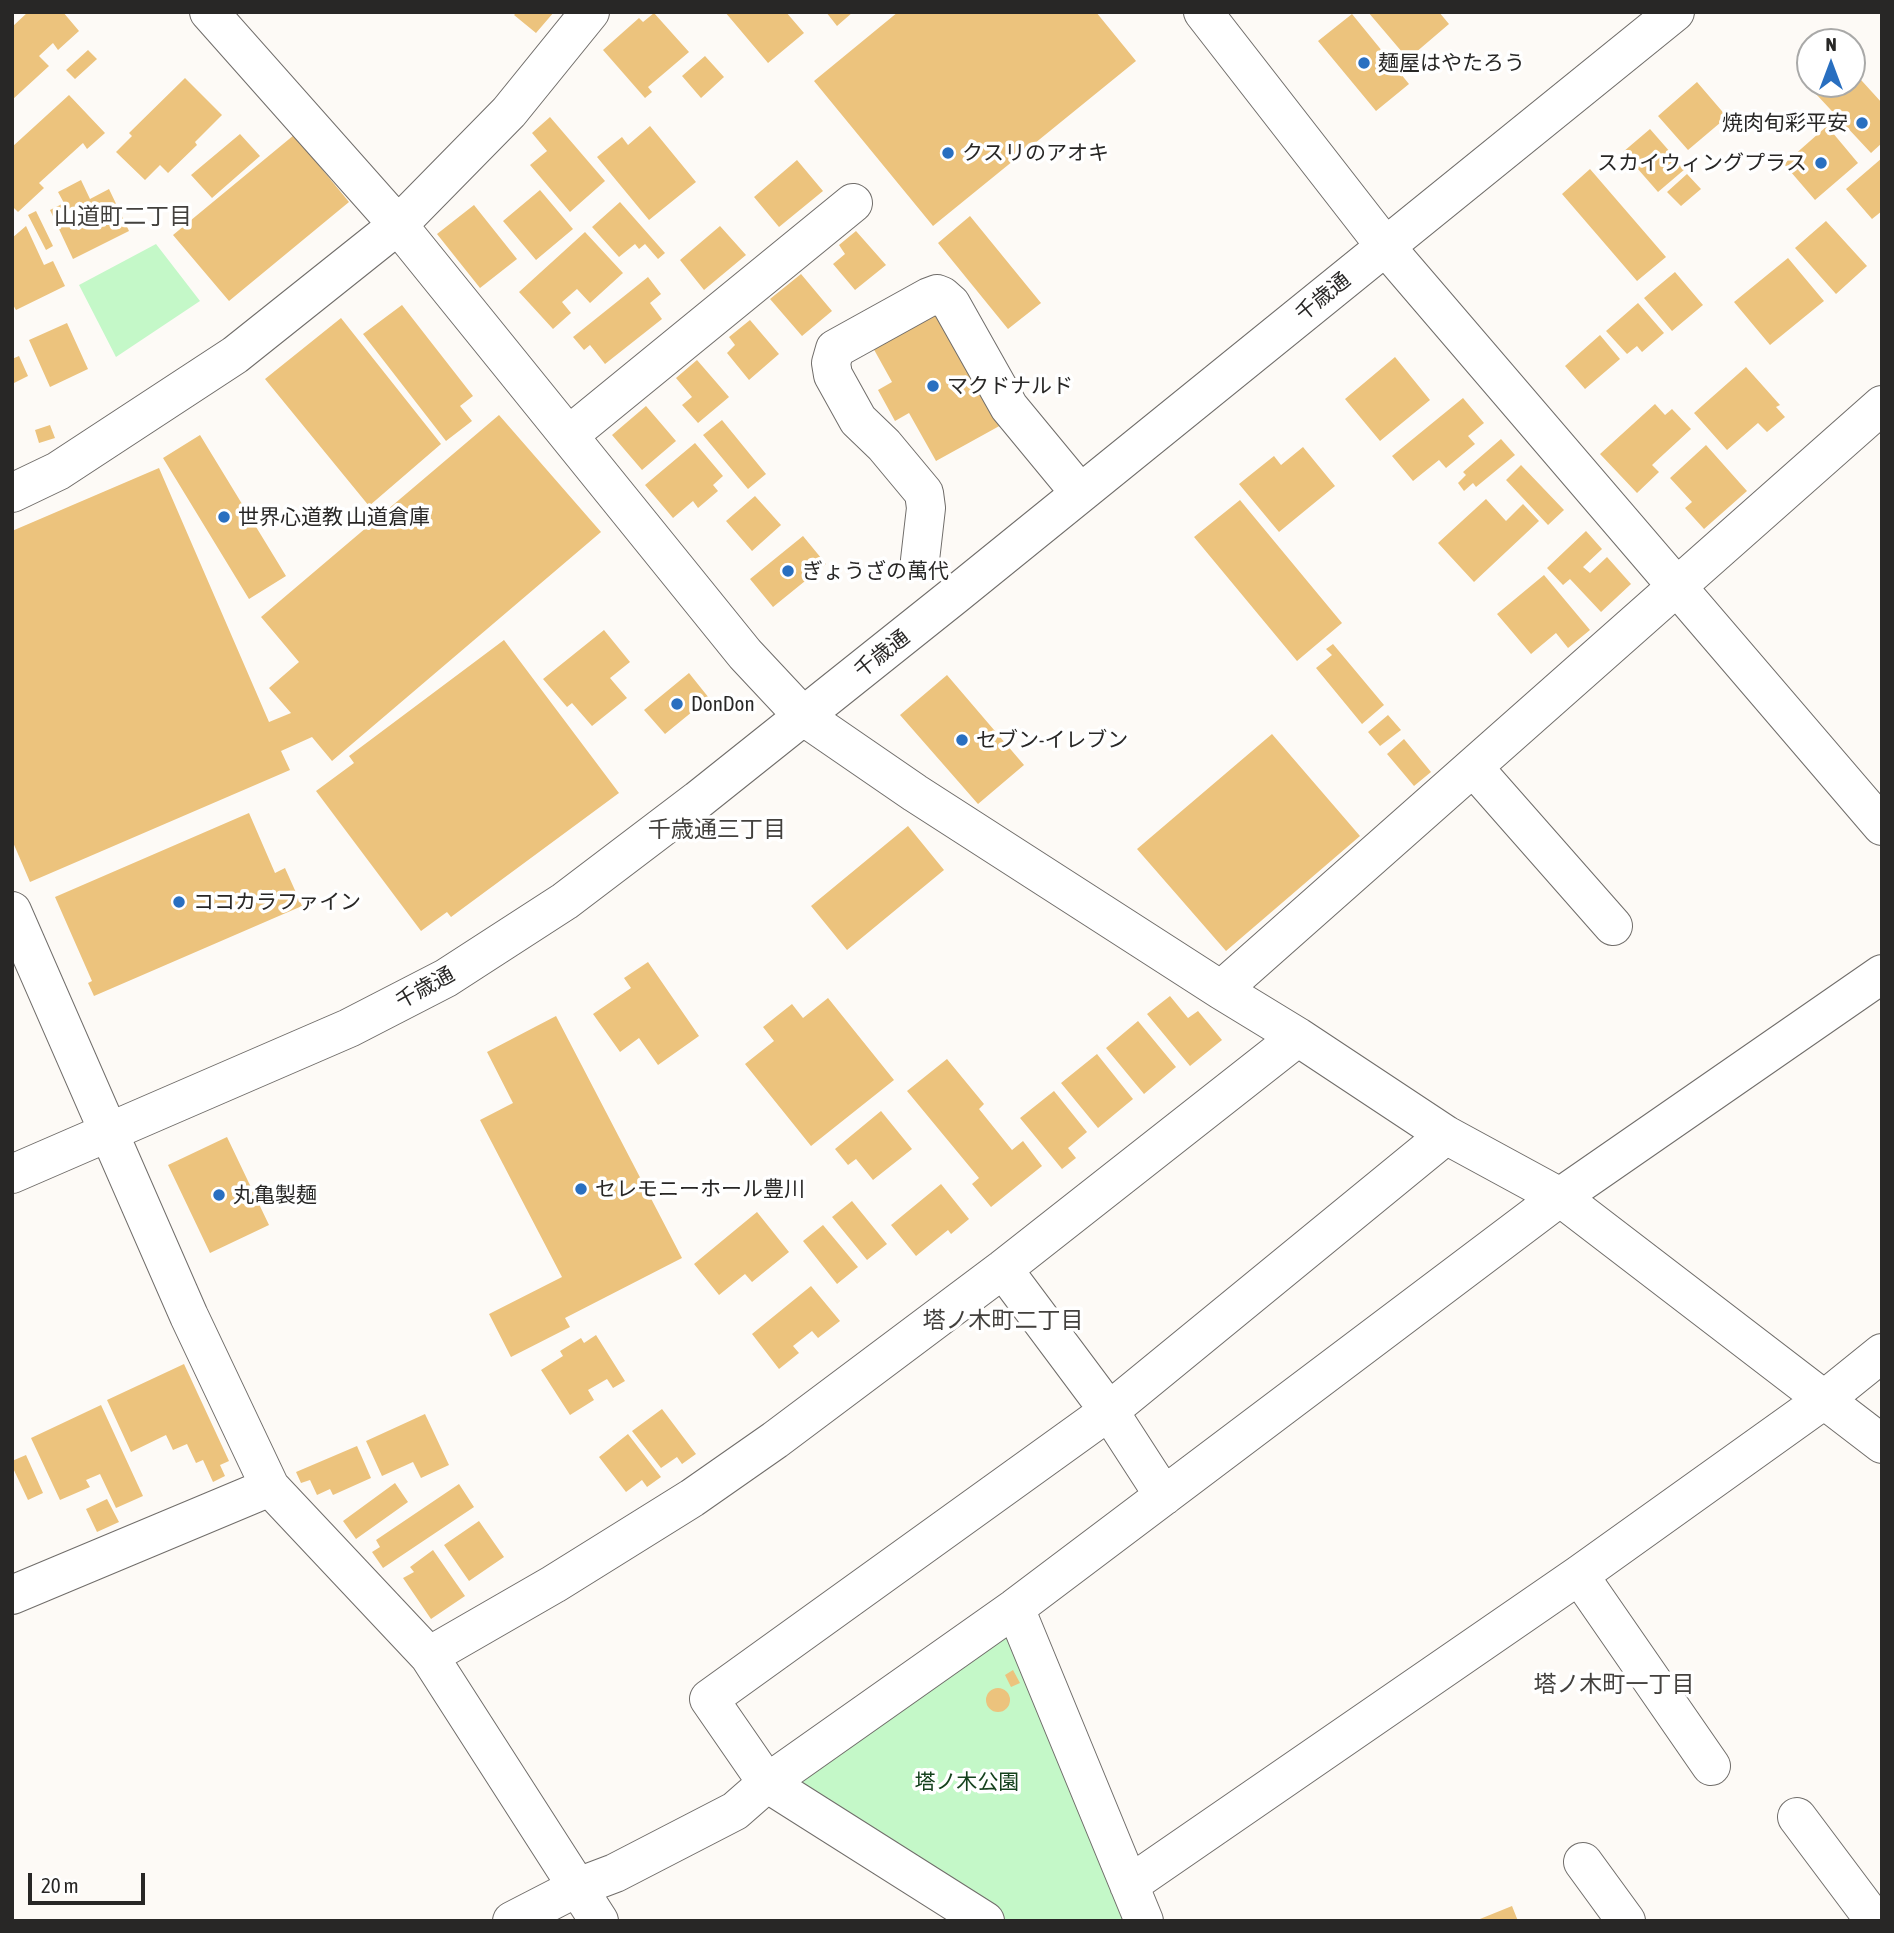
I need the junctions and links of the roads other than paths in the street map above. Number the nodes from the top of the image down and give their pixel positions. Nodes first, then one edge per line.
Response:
1 (209, 12) edge
2 (590, 12) edge
3 (1203, 12) edge
4 (1675, 12) edge
5 (853, 203) dead end
6 (397, 225) junction
7 (1385, 246) junction
8 (1882, 405) edge
9 (569, 435) junction
10 (12, 493) edge
11 (1080, 493) junction
12 (919, 560) dead end
13 (1676, 587) junction
14 (803, 716) junction
15 (1473, 767) junction
16 (1882, 827) edge
17 (12, 911) edge
18 (1613, 926) dead end
19 (1882, 974) edge
20 (1221, 990) junction
21 (1298, 1037) junction
22 (111, 1133) junction
23 (1446, 1135) junction
24 (12, 1174) edge
25 (1560, 1197) junction
26 (1003, 1269) junction
27 (1882, 1353) edge
28 (1825, 1399) junction
29 (1109, 1411) junction
30 (1882, 1444) edge
31 (270, 1487) junction
32 (1164, 1496) junction
33 (1579, 1574) junction
34 (12, 1595) edge
35 (1015, 1608) junction
36 (429, 1657) junction
37 (1711, 1766) dead end
38 (767, 1783) junction
39 (1797, 1816) dead end
40 (1583, 1862) dead end
41 (1129, 1885) junction
42 (578, 1887) junction
43 (512, 1921) edge
44 (599, 1921) edge
45 (985, 1921) edge
46 (1144, 1921) edge
47 (1626, 1921) edge
48 (1875, 1921) edge

1 - 6 street
2 - 6 street
3 - 7 street
4 - 7 street, 千歳通
5 - 9 street
6 - 9 street
6 - 10 street
7 - 11 street, 千歳通
7 - 13 street
8 - 13 street
9 - 14 street
11 - 12 street
11 - 14 street, 千歳通
13 - 15 street
13 - 16 street
14 - 20 street
14 - 22 street, 千歳通
15 - 18 street
15 - 20 street
17 - 22 street
19 - 25 street
20 - 21 street
21 - 23 street
21 - 26 street
22 - 24 street, 千歳通
22 - 31 street
23 - 25 street
23 - 29 street
25 - 28 street
25 - 32 street
26 - 29 street
26 - 36 street
27 - 28 street
28 - 30 street
28 - 33 street
29 - 32 street
29 - 38 street
31 - 34 street
31 - 36 street
32 - 35 street
33 - 37 street
33 - 41 street
35 - 38 street
35 - 41 street
36 - 42 street
38 - 42 street
38 - 45 street
39 - 48 street
40 - 47 street
41 - 46 street
42 - 43 street
42 - 44 street

